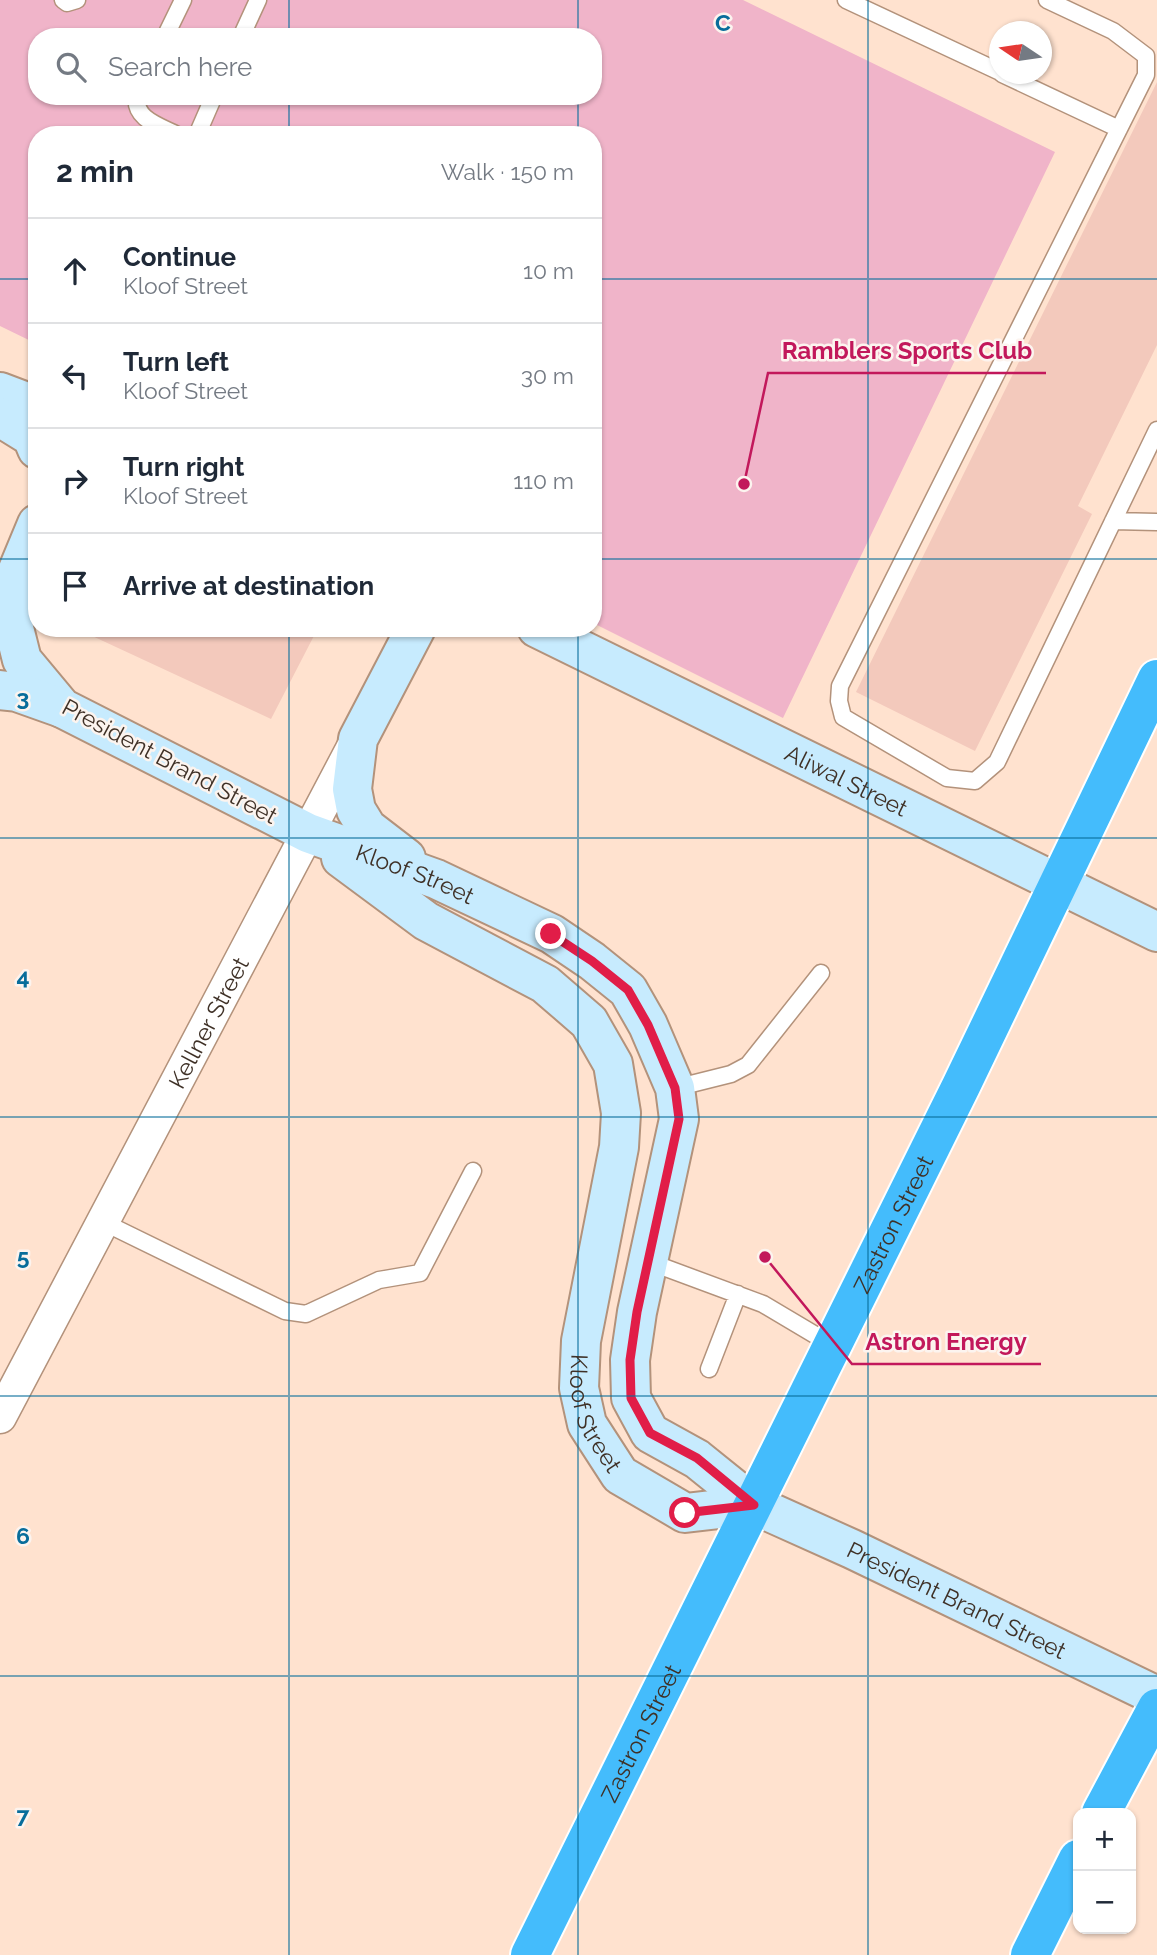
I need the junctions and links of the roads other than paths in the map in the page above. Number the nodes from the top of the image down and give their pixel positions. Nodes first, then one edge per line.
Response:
1 (63, 0) edge
2 (77, 0) edge
3 (183, 0) edge
4 (258, 0) edge
5 (846, 0) edge
6 (1047, 0) edge
7 (169, 28) edge
8 (245, 28) edge
9 (989, 67) edge
10 (1025, 84) edge
11 (136, 105) edge
12 (210, 105) edge
13 (160, 126) edge
14 (201, 126) edge
15 (1119, 128) junction
16 (0, 393) edge
17 (28, 403) edge
18 (0, 417) edge
19 (1157, 430) edge
20 (28, 434) edge
21 (1113, 521) junction
22 (1157, 522) edge
23 (28, 545) edge
24 (28, 555) edge
25 (8, 593) edge
26 (411, 637) edge
27 (555, 637) edge
28 (1157, 679) edge
29 (0, 690) edge
30 (62, 708) junction
31 (358, 739) junction
32 (308, 833) junction
33 (436, 879) junction
34 (1058, 883) junction
35 (1157, 932) edge
36 (821, 973) dead end
37 (675, 1088) junction
38 (473, 1171) dead end
39 (103, 1222) junction
40 (648, 1261) junction
41 (738, 1294) junction
42 (832, 1345) junction
43 (709, 1369) dead end
44 (0, 1417) edge
45 (754, 1505) junction
46 (1157, 1696) edge
47 (1157, 1708) edge
48 (1104, 1808) edge
49 (1073, 1868) edge
50 (530, 1955) edge
51 (1030, 1955) edge

1 - 2 lane
3 - 7 lane
4 - 8 lane
5 - 9 lane
6 - 15 lane
10 - 15 lane
11 - 13 lane
12 - 14 lane
15 - 21 lane
16 - 17 main road
18 - 20 main road
19 - 21 lane
21 - 22 lane
23 - 25 main road, President Brand Street
24 - 25 street
25 - 30 main road, President Brand Street
26 - 31 main road, Kellner Street
27 - 34 main road, Aliwal Street
28 - 34 highway, Zastron Street
29 - 30 main road
30 - 32 main road, President Brand Street
31 - 32 street, Kellner Street
31 - 33 main road
32 - 33 main road, Kloof Street
32 - 39 street, Kellner Street
32 - 45 main road, Kloof Street
33 - 37 main road, Kloof Street
34 - 35 main road, Aliwal Street
34 - 42 highway, Zastron Street
36 - 37 lane
37 - 40 main road, Kloof Street
38 - 39 lane
39 - 44 street, Kellner Street
40 - 41 lane
40 - 45 main road, Kloof Street
41 - 42 lane
41 - 43 lane
42 - 45 highway, Zastron Street
45 - 46 main road, President Brand Street
45 - 50 highway, Zastron Street
47 - 48 highway
49 - 51 highway

